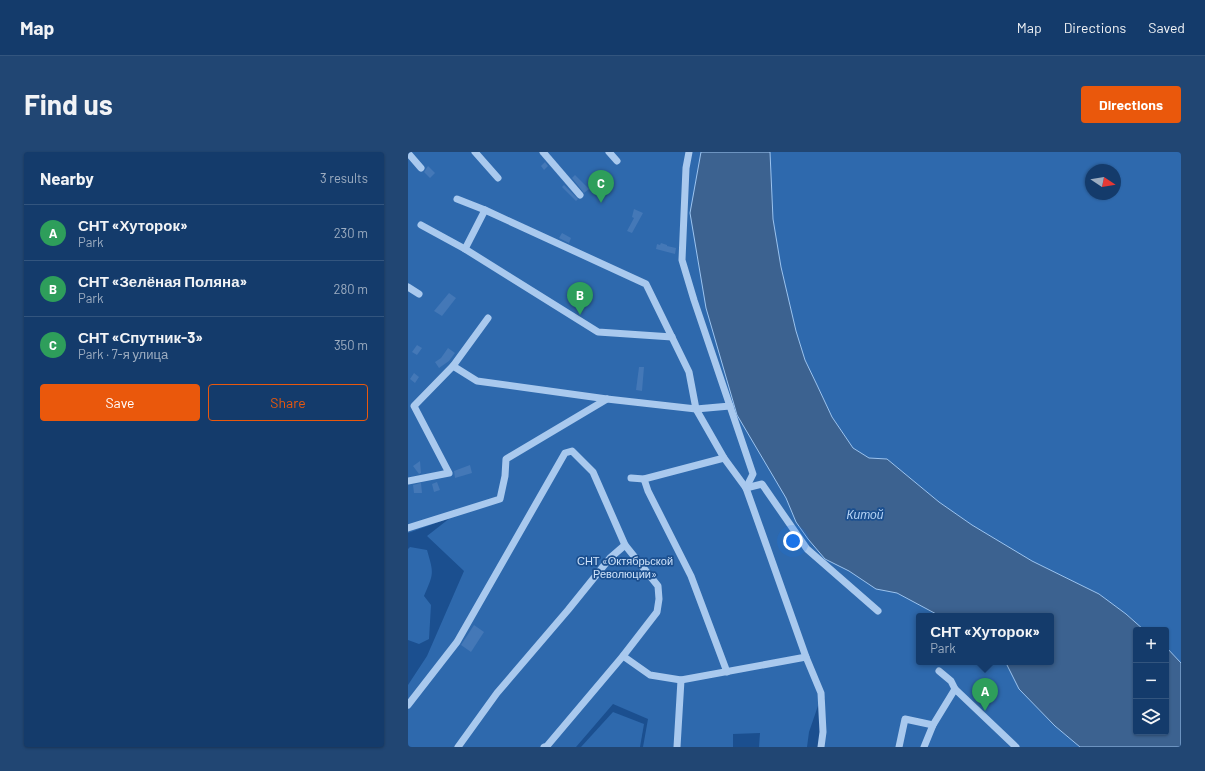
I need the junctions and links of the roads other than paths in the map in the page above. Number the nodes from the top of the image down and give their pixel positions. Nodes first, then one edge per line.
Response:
1 (475, 152) edge
2 (543, 152) edge
3 (609, 152) edge
4 (689, 152) edge
5 (408, 153) edge
6 (617, 161) dead end
7 (421, 168) dead end
8 (498, 178) dead end
9 (580, 195) dead end
10 (457, 199) dead end
11 (485, 210) junction
12 (421, 225) dead end
13 (465, 249) junction
14 (408, 287) edge
15 (419, 294) dead end
16 (488, 318) dead end
17 (672, 337) junction
18 (453, 366) junction
19 (607, 399) junction
20 (730, 406) junction
21 (696, 409) junction
22 (724, 458) junction
23 (631, 478) dead end
24 (644, 479) junction
25 (408, 481) edge
26 (746, 488) junction
27 (408, 528) edge
28 (624, 545) junction
29 (878, 611) dead end
30 (623, 656) junction
31 (806, 656) junction
32 (939, 671) dead end
33 (727, 672) junction
34 (681, 680) junction
35 (955, 689) junction
36 (408, 705) edge
37 (933, 725) junction
38 (458, 747) edge
39 (544, 747) edge
40 (677, 747) edge
41 (821, 747) edge
42 (899, 747) edge
43 (924, 747) edge
44 (1016, 747) edge

1 - 8 street
2 - 9 street
3 - 6 street
4 - 20 street
5 - 7 street
10 - 11 street
11 - 13 street
11 - 17 street
12 - 13 street
13 - 17 street
14 - 15 street
16 - 18 street
17 - 21 street
18 - 19 street
18 - 25 street
19 - 21 street
19 - 27 street
20 - 21 street
20 - 26 street
21 - 22 street
22 - 24 street
22 - 26 street
23 - 24 street
24 - 33 street
26 - 29 street
26 - 31 street
28 - 30 street
28 - 36 street
28 - 38 street
30 - 34 street
30 - 39 street
31 - 33 street
31 - 41 street
32 - 35 street
33 - 34 street
34 - 40 street
35 - 37 street
35 - 44 street
37 - 42 street
37 - 43 street

